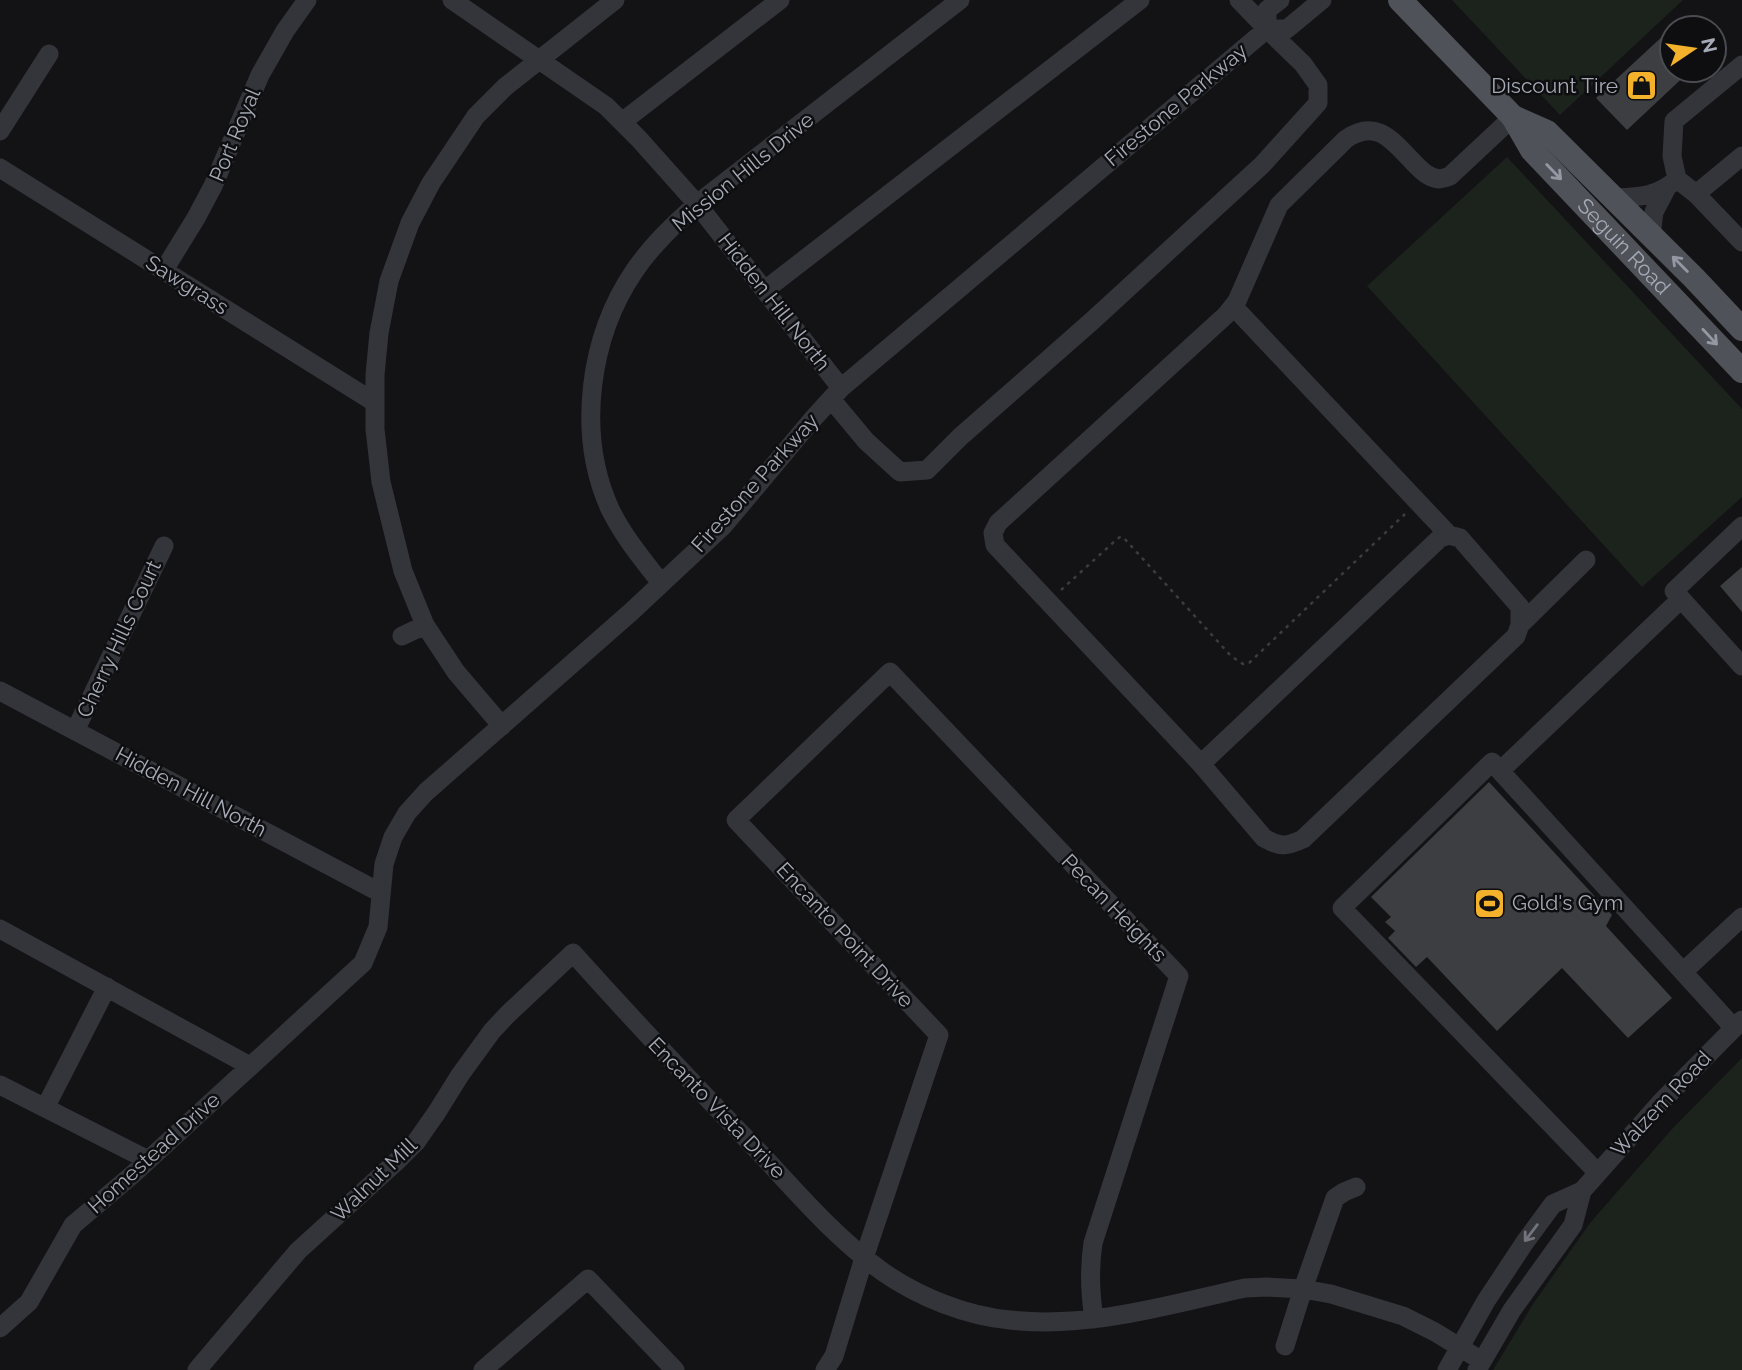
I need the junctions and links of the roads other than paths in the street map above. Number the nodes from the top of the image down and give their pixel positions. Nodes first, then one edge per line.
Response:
1 (307, 0) edge
2 (452, 0) edge
3 (615, 0) edge
4 (780, 0) edge
5 (960, 0) edge
6 (1140, 0) edge
7 (1239, 0) edge
8 (1280, 0) edge
9 (1322, 0) edge
10 (1400, 0) edge
11 (1267, 29) junction
12 (49, 54) dead end
13 (539, 59) junction
14 (1742, 65) edge
15 (1514, 117) junction
16 (622, 122) junction
17 (0, 131) edge
18 (1742, 156) edge
19 (0, 168) edge
20 (1672, 184) junction
21 (1696, 194) junction
22 (1613, 198) junction
23 (697, 204) junction
24 (1651, 235) junction
25 (1742, 242) edge
26 (164, 270) junction
27 (765, 290) junction
28 (1233, 306) junction
29 (1742, 329) edge
30 (1742, 371) edge
31 (836, 393) junction
32 (374, 402) junction
33 (1742, 526) edge
34 (1449, 535) junction
35 (164, 546) dead end
36 (1586, 560) dead end
37 (662, 583) junction
38 (1681, 599) junction
39 (425, 625) junction
40 (1520, 625) junction
41 (402, 636) dead end
42 (1742, 666) edge
43 (890, 672) joint
44 (0, 691) edge
45 (502, 726) junction
46 (75, 732) junction
47 (1201, 764) junction
48 (1500, 771) junction
49 (381, 892) junction
50 (1742, 917) edge
51 (0, 929) edge
52 (573, 953) joint
53 (1683, 972) junction
54 (107, 988) junction
55 (329, 995) joint
56 (1738, 1024) edge
57 (250, 1066) junction
58 (0, 1085) edge
59 (45, 1108) junction
60 (148, 1160) junction
61 (1598, 1173) junction
62 (1356, 1187) dead end
63 (1582, 1191) junction
64 (864, 1258) junction
65 (1303, 1289) junction
66 (1094, 1319) junction
67 (0, 1328) edge
68 (1286, 1346) dead end
69 (1459, 1347) junction
70 (1480, 1365) edge
71 (197, 1370) edge
72 (483, 1370) edge
73 (675, 1370) edge
74 (825, 1370) edge
75 (1447, 1370) edge

1 - 26 street, Port Royal
2 - 13 street, Hidden Hill North
3 - 13 street
4 - 16 street
5 - 23 street, Mission Hills Drive
6 - 27 street
7 - 11 street
8 - 11 street, Firestone Parkway
9 - 11 street, Firestone Parkway
10 - 15 main road, Seguin Road
11 - 31 street, Firestone Parkway
11 - 31 street, Hidden Hill North
12 - 17 street
13 - 16 street, Hidden Hill North
13 - 32 street
14 - 20 street
15 - 22 main road, Seguin Road
15 - 28 street
15 -> 30 main road, Seguin Road
16 - 23 street, Hidden Hill North
18 - 21 street
19 - 26 street, Sawgrass
20 - 21 street
20 - 22 street
20 - 24 street
21 - 25 street
22 - 24 main road, Seguin Road
23 - 27 street, Hidden Hill North
23 - 37 street, Mission Hills Drive
29 -> 24 main road, Seguin Road
26 - 32 street, Sawgrass
27 - 31 street, Hidden Hill North
28 - 34 street
28 - 47 street
31 - 37 street, Firestone Parkway
32 - 39 street
33 - 38 street
34 - 40 street
34 - 47 street
35 - 46 street, Cherry Hills Court
36 - 40 street
37 - 45 street, Firestone Parkway
38 - 42 street
38 - 48 street
39 - 41 street
39 - 45 street
40 - 47 street
43 - 64 street, Encanto Point Drive
43 - 66 street, Pecan Heights
44 - 46 street, Hidden Hill North
45 - 49 street, Firestone Parkway
46 - 49 street, Hidden Hill North
48 - 53 street
48 - 61 street
49 - 55 street, Firestone Parkway
50 - 53 street
51 - 54 street
52 - 64 street, Encanto Vista Drive
52 - 71 street, Walnut Mill
53 - 56 street
54 - 57 street
54 - 59 street
55 - 57 street, Homestead Drive
56 - 61 street, Walzem Road
57 - 60 street, Homestead Drive
58 - 59 street
59 - 60 street
60 - 67 street, Homestead Drive
61 - 63 street, Walzem Road
62 - 65 street
63 -> 69 street, Walzem Road
63 - 70 street, Walzem Road
64 - 66 street
64 - 74 street, Encanto Point Drive
65 - 66 street
65 - 68 street
65 - 69 street
69 - 70 street
69 - 75 street, Walzem Road
72 - 73 street

